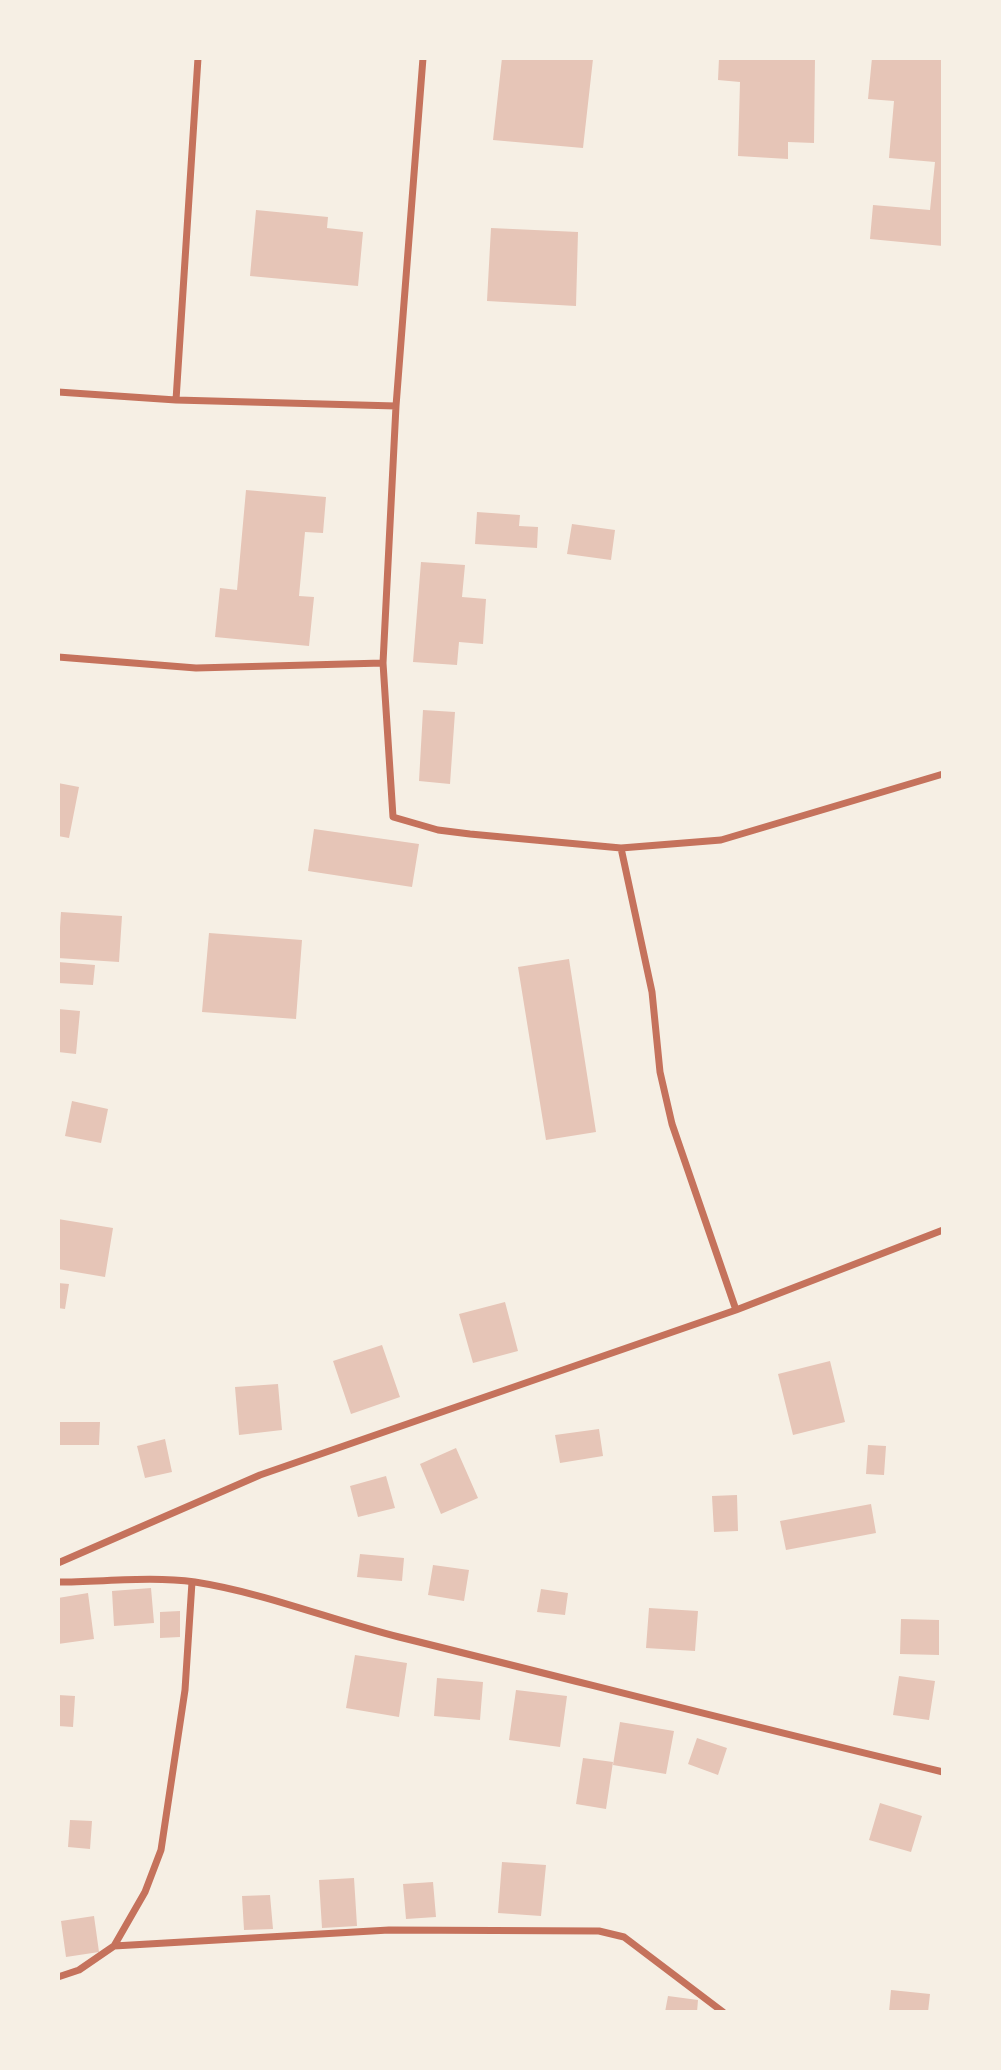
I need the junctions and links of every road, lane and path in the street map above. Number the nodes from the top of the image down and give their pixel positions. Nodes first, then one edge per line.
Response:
1 (198, 58) edge
2 (423, 58) edge
3 (58, 392) edge
4 (176, 400) junction
5 (396, 406) junction
6 (58, 657) edge
7 (383, 663) junction
8 (943, 774) edge
9 (621, 848) junction
10 (943, 1230) edge
11 (736, 1310) junction
12 (58, 1563) edge
13 (58, 1582) edge
14 (192, 1582) junction
15 (943, 1772) edge
16 (114, 1946) junction
17 (58, 1977) edge
18 (723, 2012) edge

1 - 4 street
2 - 5 street
3 - 4 street
4 - 5 street
5 - 7 street
6 - 7 street
7 - 9 street
8 - 9 street
9 - 11 street
10 - 11 street
11 - 12 street
13 - 14 street
14 - 15 street
14 - 16 street
16 - 17 street
16 - 18 street

